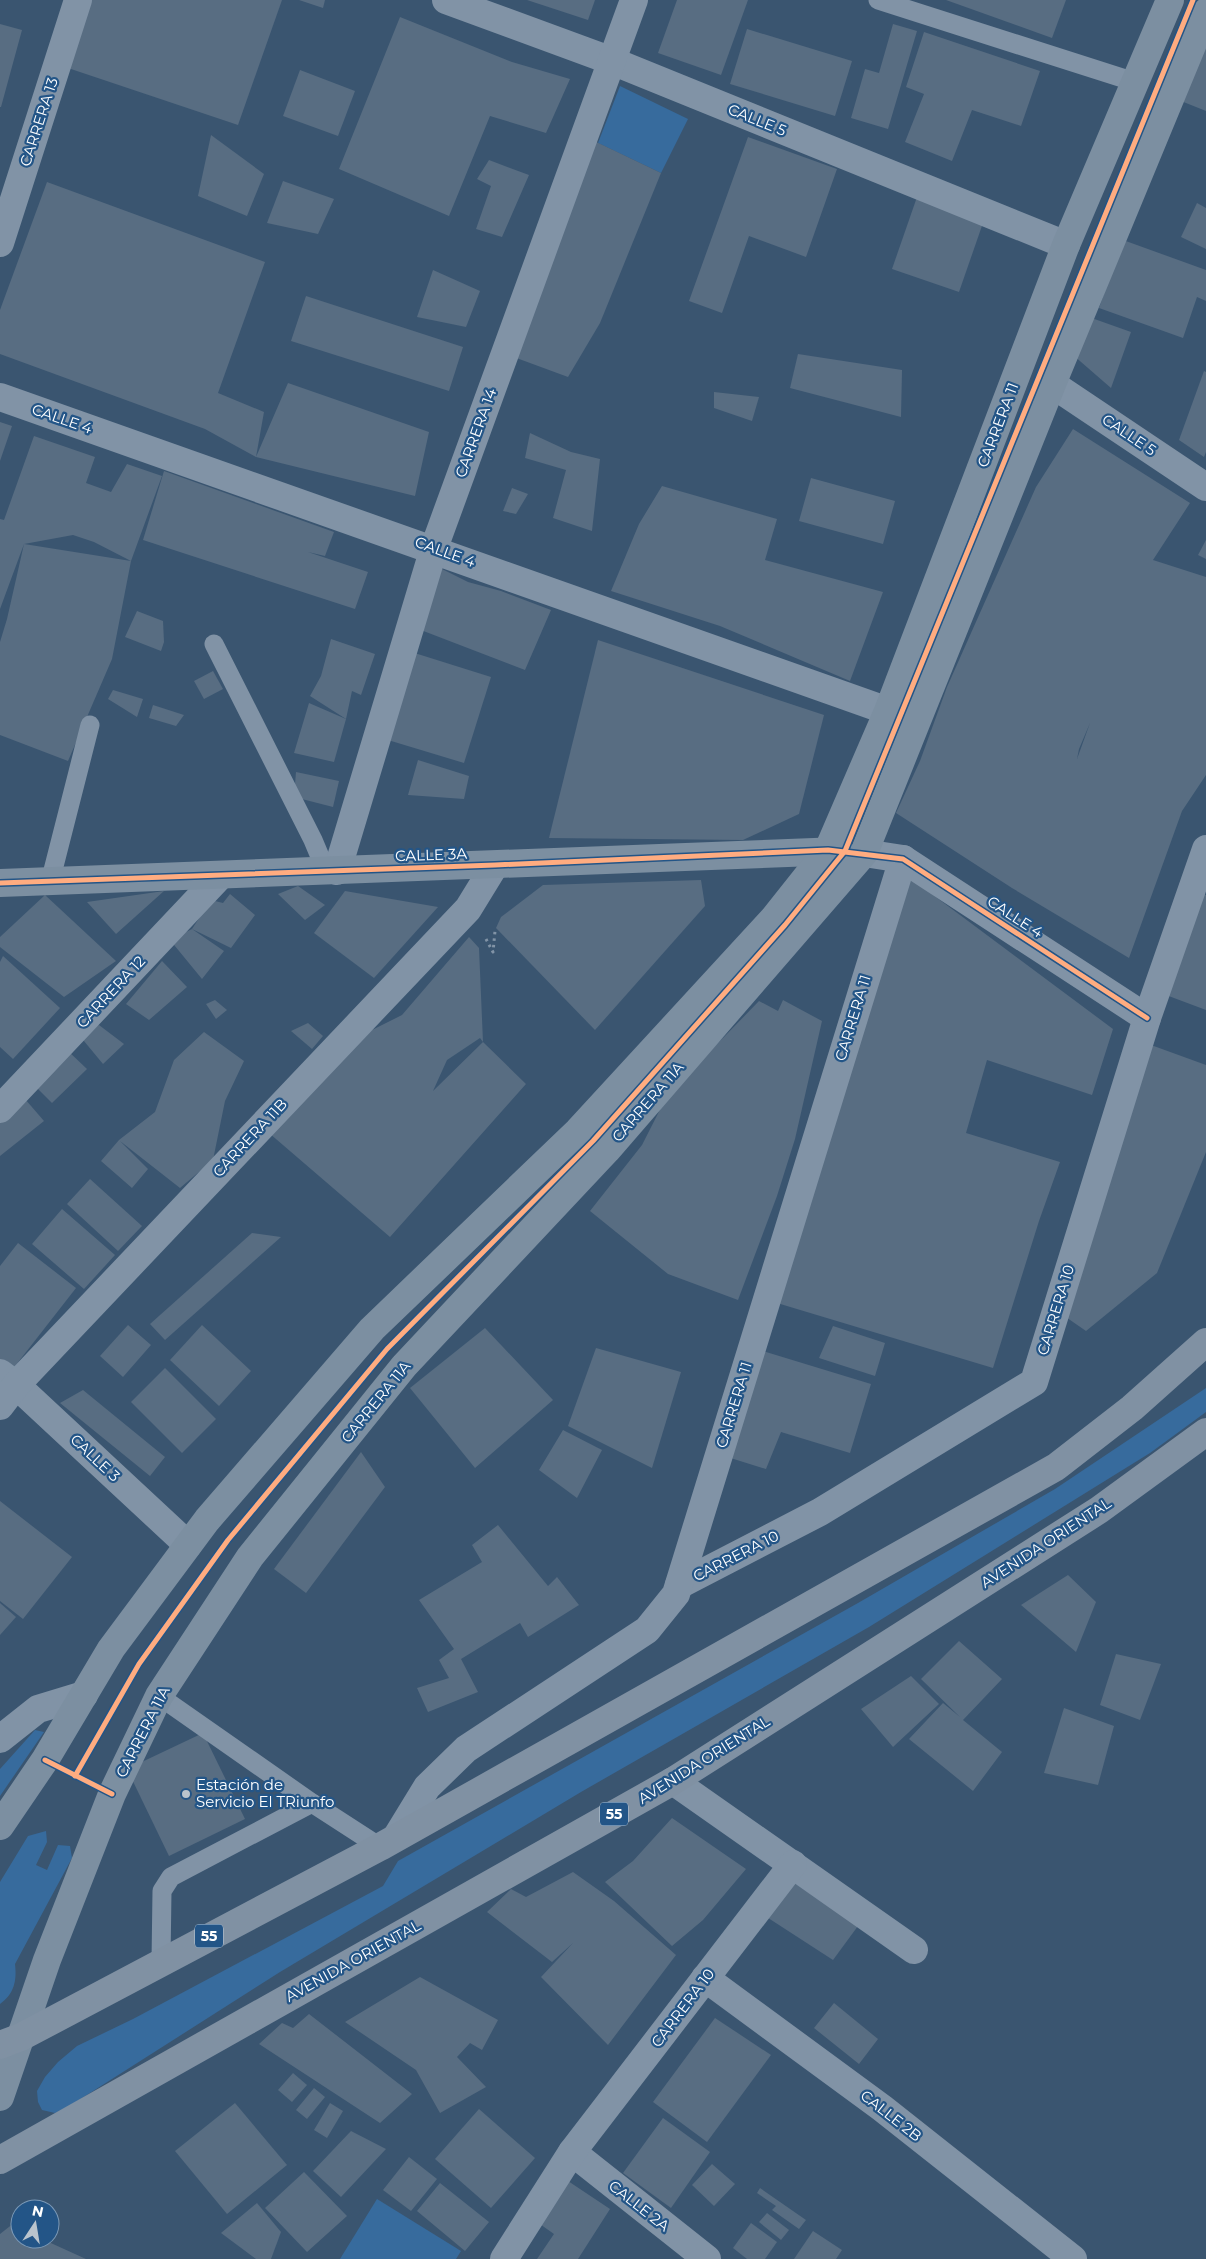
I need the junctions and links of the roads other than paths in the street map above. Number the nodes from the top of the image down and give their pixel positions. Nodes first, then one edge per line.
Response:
1 (78, 0) edge
2 (446, 0) edge
3 (634, 0) edge
4 (878, 0) edge
5 (1170, 0) edge
6 (1206, 12) edge
7 (612, 61) junction
8 (1135, 82) junction
9 (0, 243) edge
10 (1066, 245) junction
11 (1052, 384) junction
12 (0, 397) edge
13 (1206, 487) edge
14 (434, 548) junction
15 (214, 644) dead end
16 (888, 710) junction
17 (90, 725) dead end
18 (1206, 849) edge
19 (828, 850) junction
20 (864, 853) junction
21 (902, 859) junction
22 (495, 865) junction
23 (331, 871) junction
24 (221, 875) junction
25 (50, 882) junction
26 (0, 883) edge
27 (1147, 1018) junction
28 (0, 1109) edge
29 (1206, 1342) edge
30 (5, 1388) edge
31 (1206, 1432) edge
32 (188, 1545) junction
33 (679, 1585) junction
34 (84, 1695) junction
35 (160, 1696) junction
36 (0, 1739) edge
37 (673, 1781) junction
38 (312, 1803) junction
39 (0, 1826) edge
40 (388, 1841) junction
41 (793, 1864) junction
42 (914, 1950) dead end
43 (161, 1961) junction
44 (705, 1978) junction
45 (10, 2041) edge
46 (0, 2098) edge
47 (572, 2152) junction
48 (0, 2160) edge
49 (504, 2259) edge
50 (707, 2259) edge
51 (1073, 2259) edge

1 - 9 street, CARRERA 13
2 - 7 street, CALLE 5
3 - 7 street, CARRERA 14
4 - 8 lane
5 - 8 main road, CARRERA 11
6 - 11 main road
7 - 10 street, CALLE 5
7 - 14 street, CARRERA 14
8 - 10 main road, CARRERA 11
10 - 16 main road, CARRERA 11
11 - 13 street, CALLE 5
11 - 20 main road
12 - 14 street, CALLE 4
14 - 16 street, CALLE 4
14 - 23 street, CARRERA 14
15 - 23 lane
16 - 19 main road, CARRERA 11
17 - 25 lane
18 - 27 street, CARRERA 10
19 - 20 main road, CALLE 3A
19 - 22 main road, CALLE 3A
19 - 32 main road, CARRERA 11A
20 - 21 street, CALLE 4
20 - 35 main road, CARRERA 11A
21 - 27 street, CALLE 4
21 - 33 street, CARRERA 11
22 - 23 main road, CALLE 3A
22 - 30 street, CARRERA 11B
23 - 24 main road, CALLE 3A
24 - 25 main road, CALLE 3A
24 - 28 street, CARRERA 12
25 - 26 main road, CALLE 3A
27 - 33 street, CARRERA 10
29 - 40 main road, 55
30 - 32 street, CALLE 3
31 - 37 main road, AVENIDA ORIENTAL / 55
32 - 34 main road, CARRERA 11A
33 - 40 street, CARRERA 11
34 - 36 street
34 - 39 main road, CARRERA 11A
35 - 38 lane
35 - 45 main road, CARRERA 11A
37 - 41 street
37 - 48 main road, AVENIDA ORIENTAL / 55
38 - 40 lane
38 - 43 lane
40 - 43 main road, 55
41 - 42 street
41 - 44 street, CARRERA 10
43 - 45 main road, 55
44 - 47 street, CARRERA 10
44 - 51 street, CALLE 2B
45 - 46 main road, CARRERA 11A
47 - 49 street, CARRERA 10
47 - 50 street, CALLE 2A

